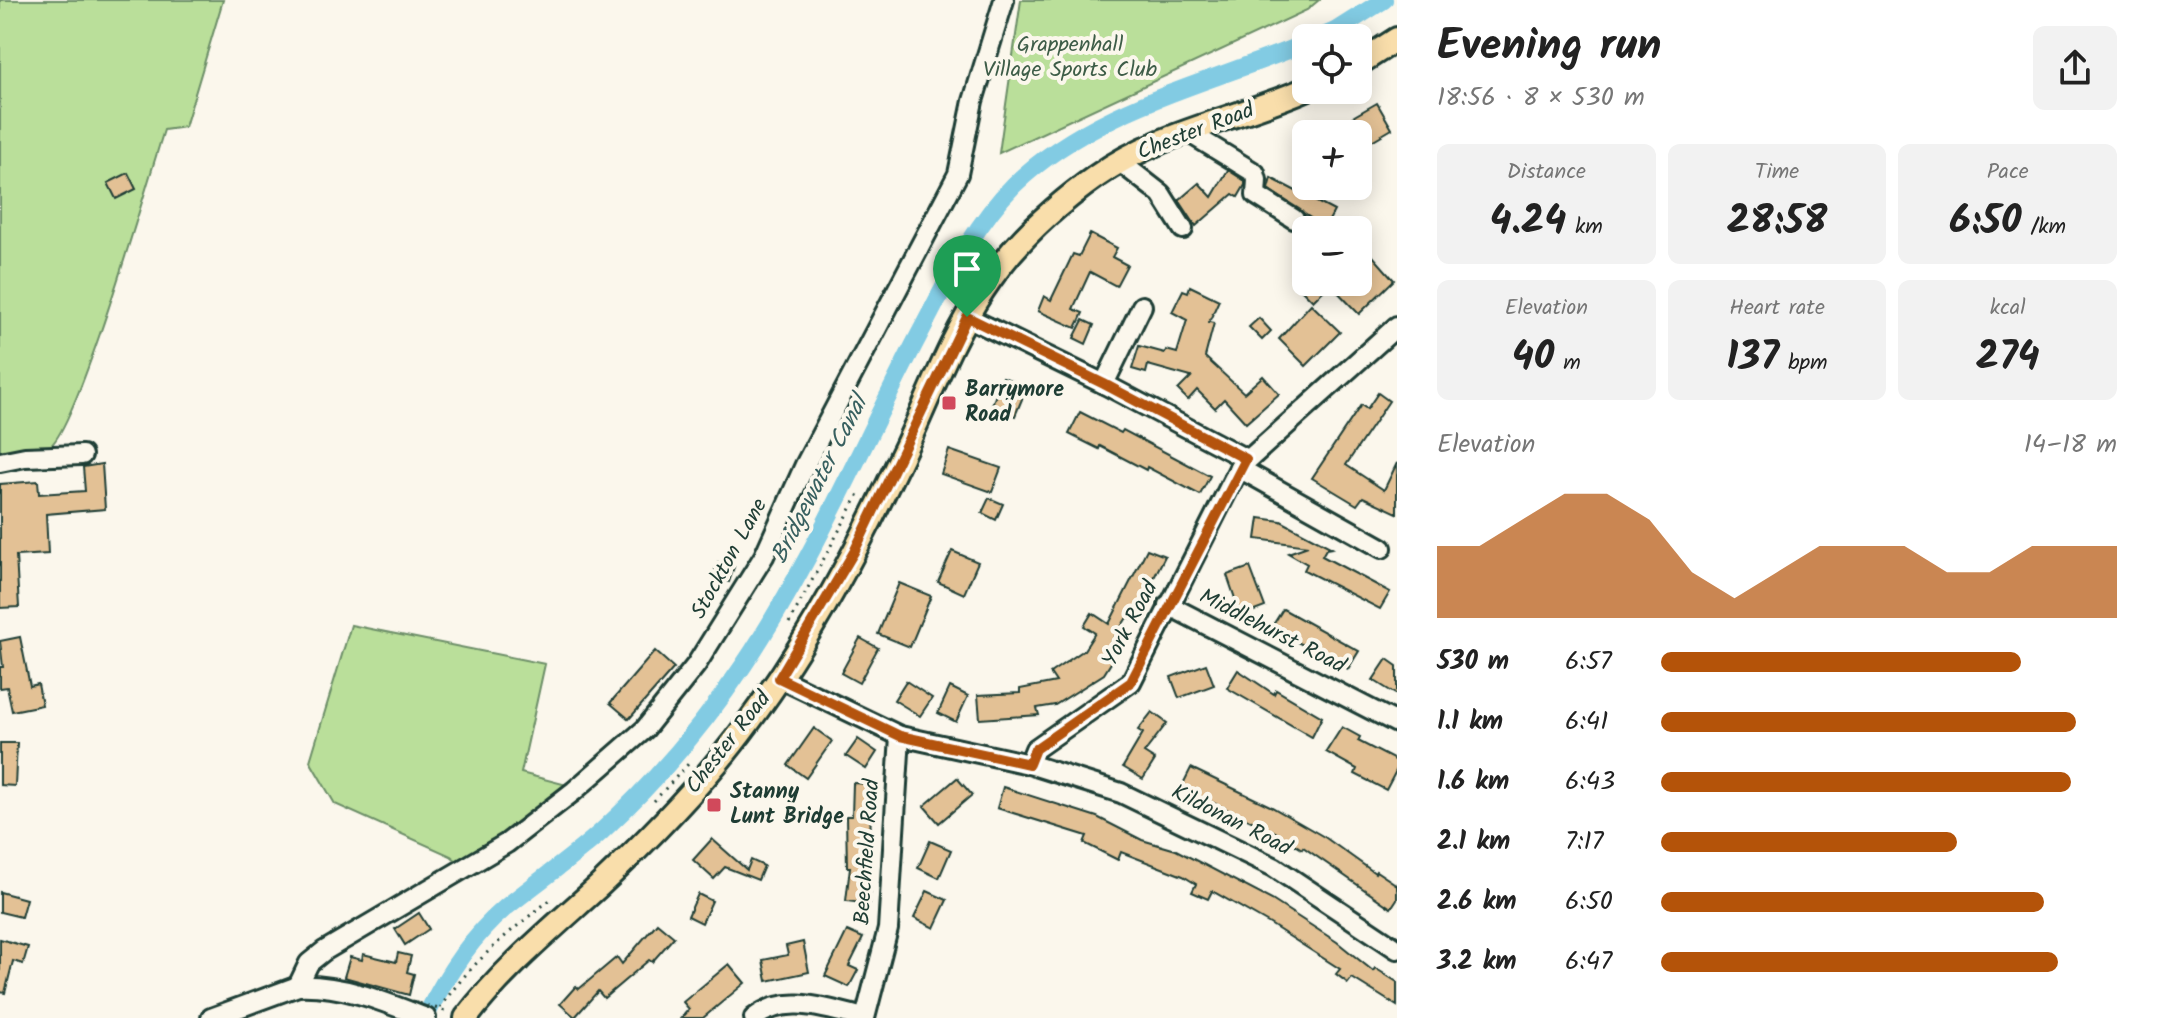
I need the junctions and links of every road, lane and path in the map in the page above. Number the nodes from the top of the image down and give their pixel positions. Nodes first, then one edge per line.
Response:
1 (1004, 0) edge
2 (1397, 39) edge
3 (1372, 55) edge
4 (1292, 94) edge
5 (1188, 132) junction
6 (1120, 162) junction
7 (1292, 218) edge
8 (1183, 229) dead end
9 (1142, 306) dead end
10 (967, 317) junction
11 (1397, 326) edge
12 (1104, 384) junction
13 (82, 455) dead end
14 (0, 462) edge
15 (1242, 464) junction
16 (862, 489) dead end
17 (1382, 548) dead end
18 (1168, 605) junction
19 (784, 633) dead end
20 (779, 678) junction
21 (1397, 723) edge
22 (900, 736) junction
23 (692, 759) dead end
24 (1029, 764) junction
25 (652, 803) dead end
26 (558, 894) dead end
27 (1397, 949) edge
28 (298, 986) junction
29 (410, 1006) junction
30 (456, 1014) edge
31 (211, 1018) edge
32 (426, 1018) edge
33 (433, 1018) edge
34 (754, 1018) edge
35 (865, 1018) edge

1 - 28 street, Stockton Lane
2 - 3 main road
4 - 5 main road, Chester Road
5 - 6 main road, Chester Road
5 - 7 street
6 - 8 street
6 - 10 main road, Chester Road
9 - 12 street
10 - 12 street
10 - 20 main road, Chester Road
11 - 15 street, York Road
12 - 15 street
13 - 14 street
15 - 17 street
15 - 18 street, York Road
16 - 19 path
18 - 21 street, Middlehurst Road
18 - 24 street, York Road
20 - 22 street
20 - 30 main road, Chester Road
22 - 24 street
22 - 35 street, Beechfield Road
23 - 25 path
24 - 27 street, Kildonan Road
26 - 33 path
28 - 29 street
28 - 31 street
29 - 30 path, bridge
29 - 32 street
34 - 35 street

